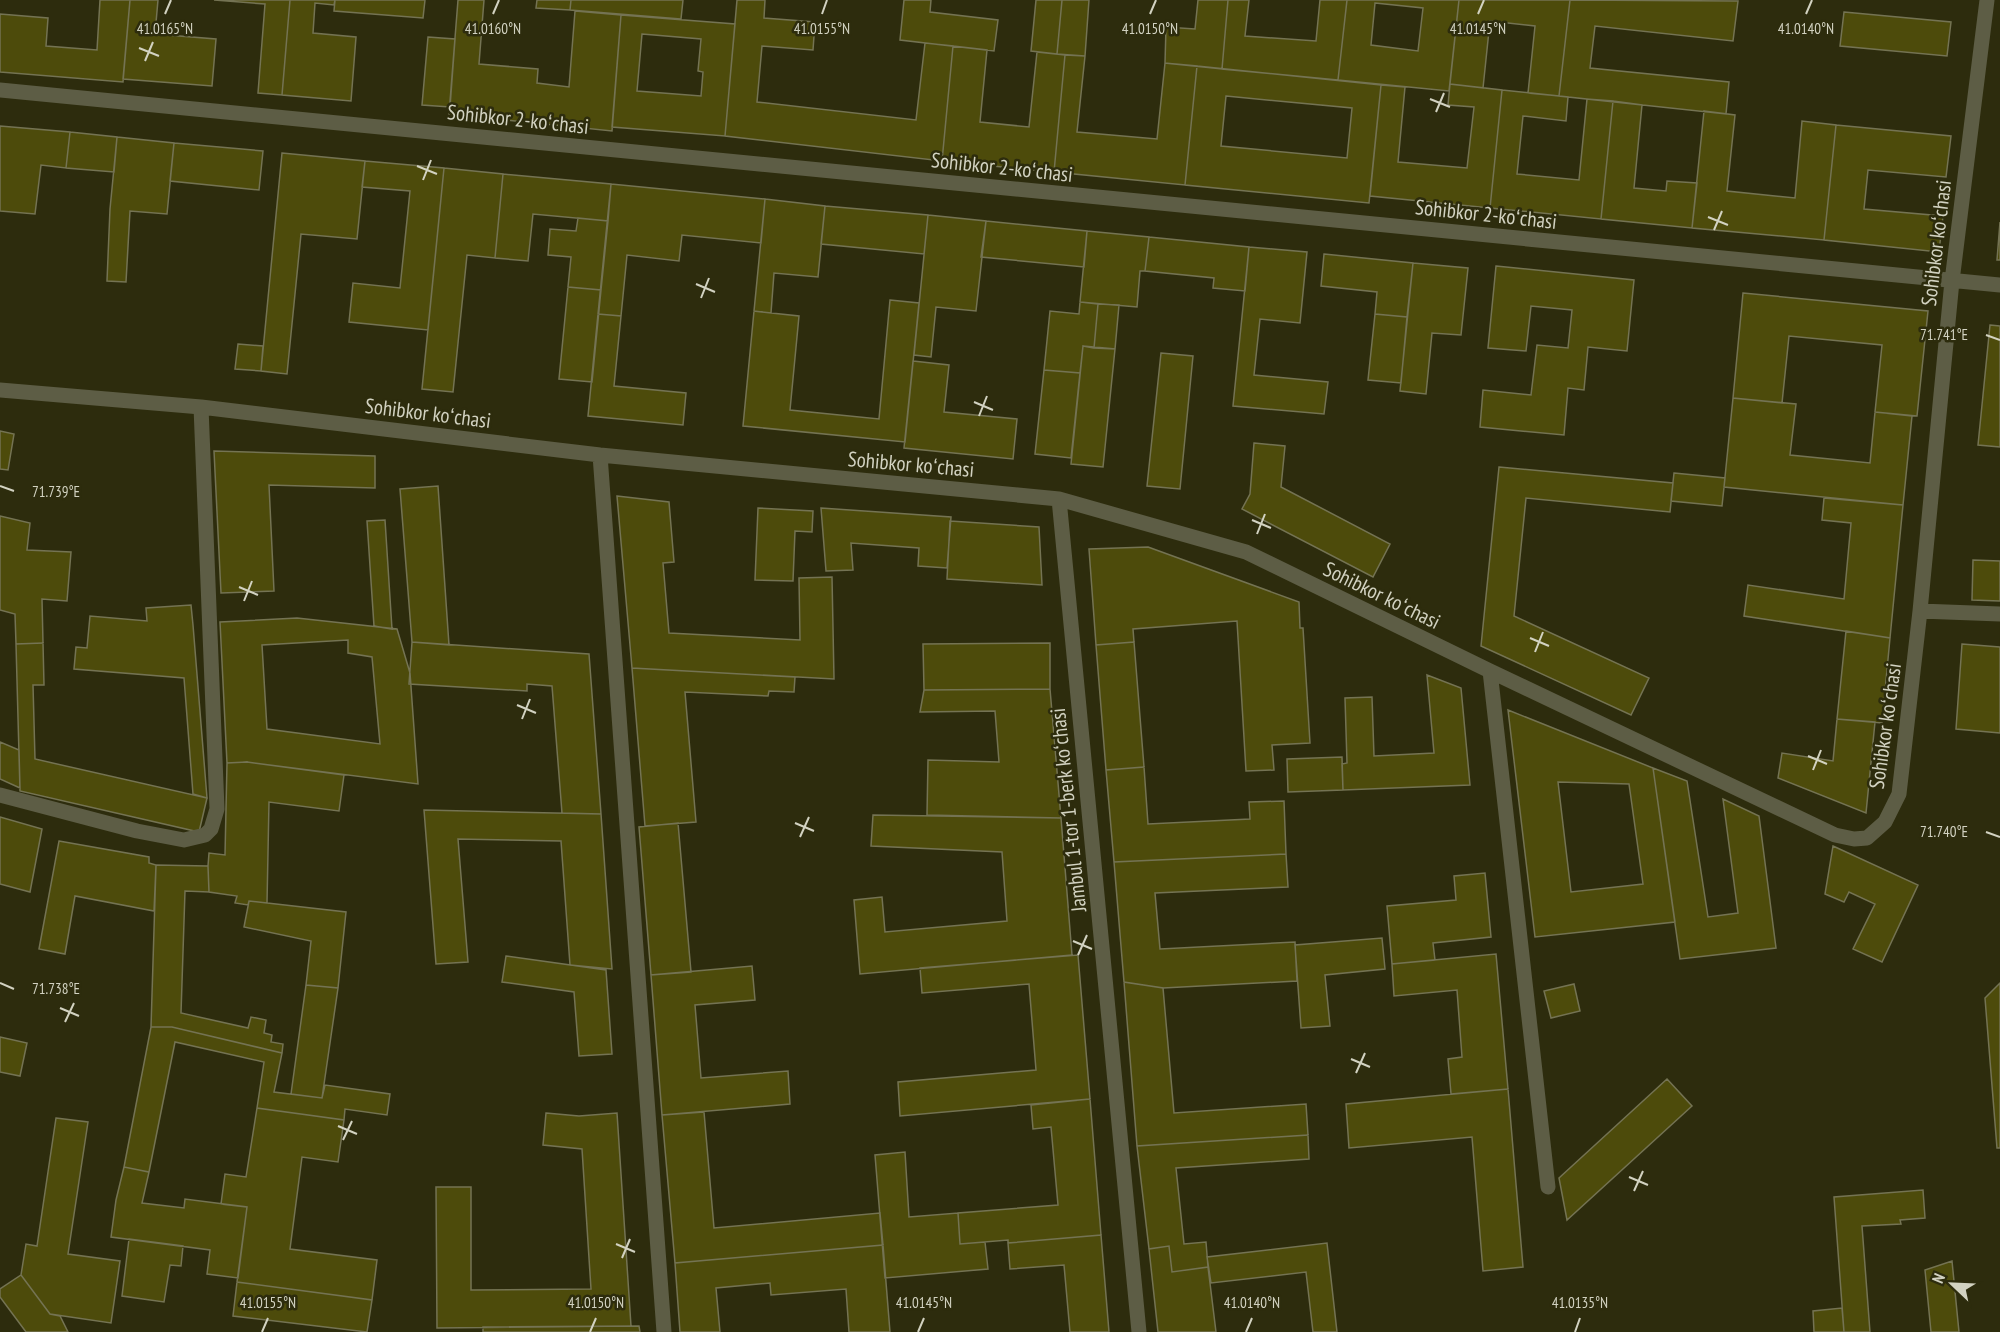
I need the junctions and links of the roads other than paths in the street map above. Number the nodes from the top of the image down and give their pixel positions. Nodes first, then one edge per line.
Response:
1 (1987, 0) edge
2 (0, 90) edge
3 (1952, 281) junction
4 (2000, 285) edge
5 (0, 390) edge
6 (201, 407) junction
7 (600, 455) junction
8 (1059, 499) junction
9 (1920, 611) junction
10 (2000, 614) edge
11 (1490, 671) junction
12 (0, 795) edge
13 (1548, 1187) dead end
14 (664, 1332) edge
15 (1139, 1332) edge

1 - 3 street, Sohibkor koʻchasi
2 - 3 street, Sohibkor 2-koʻchasi
3 - 4 street, Sohibkor 2-koʻchasi
3 - 9 street, Sohibkor koʻchasi
5 - 6 street, Sohibkor koʻchasi
6 - 7 street, Sohibkor koʻchasi
6 - 12 street
7 - 8 street, Sohibkor koʻchasi
7 - 14 street
8 - 11 street, Sohibkor koʻchasi
8 - 15 street, Jambul 1-tor 1-berk koʻchasi
9 - 10 street
9 - 11 street, Sohibkor koʻchasi
11 - 13 street

